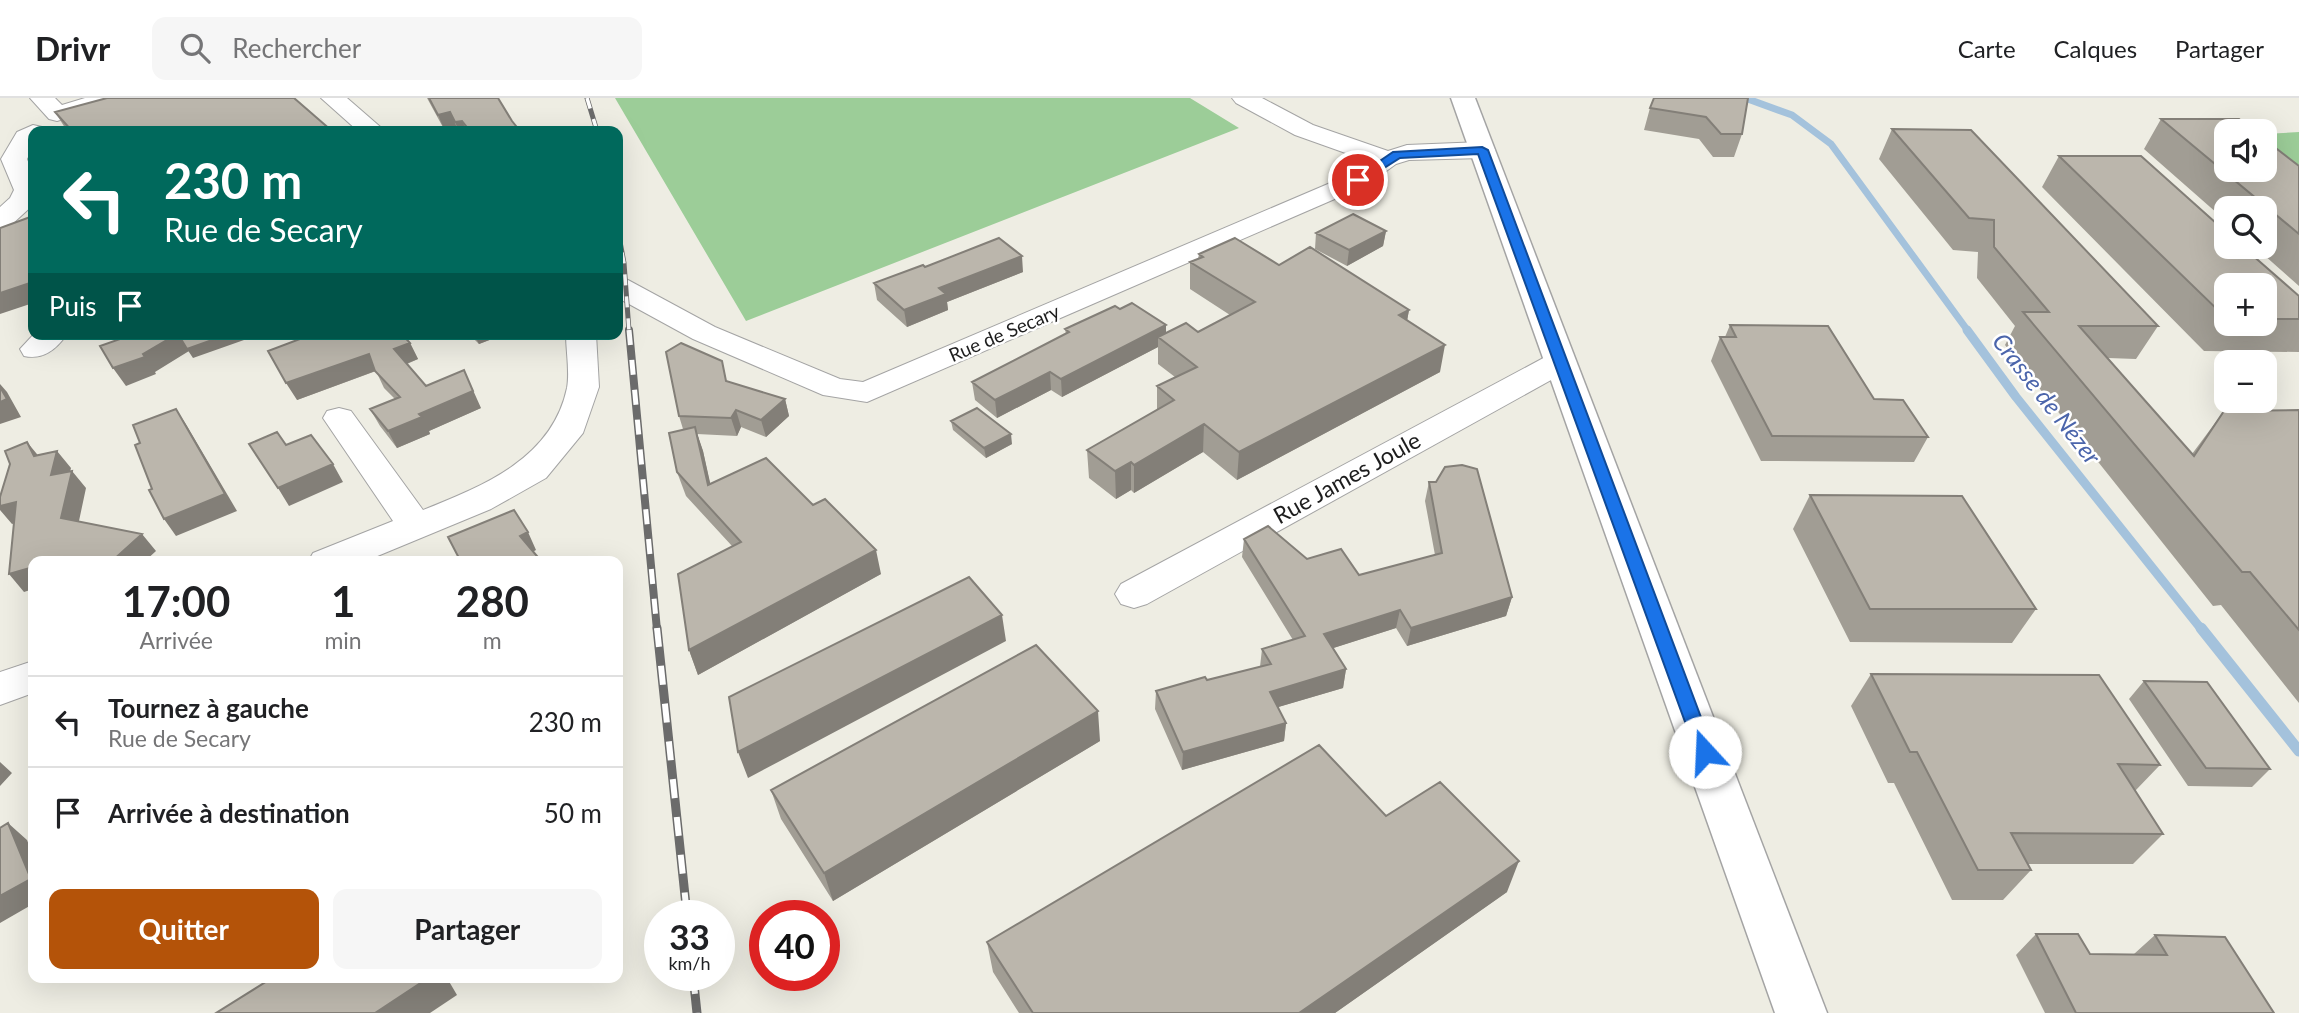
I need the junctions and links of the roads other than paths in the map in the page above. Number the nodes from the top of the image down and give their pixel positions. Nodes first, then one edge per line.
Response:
1 (110, 98) edge
2 (333, 98) edge
3 (1244, 98) edge
4 (1463, 98) edge
5 (49, 106) edge
6 (37, 126) edge
7 (367, 126) edge
8 (28, 136) edge
9 (1482, 150) junction
10 (1387, 159) junction
11 (0, 220) edge
12 (623, 289) edge
13 (581, 340) edge
14 (1560, 362) junction
15 (339, 418) dead end
16 (415, 527) junction
17 (341, 556) edge
18 (1134, 594) dead end
19 (1801, 1013) edge

1 - 5 street
2 - 7 street
3 - 10 street
4 - 9 street
5 - 6 street
8 - 11 street
9 - 10 street, Rue de Secary
9 - 14 street
10 - 12 street, Rue de Secary
13 - 16 street
14 - 18 street, Rue James Joule
14 - 19 street
15 - 16 street
16 - 17 street

